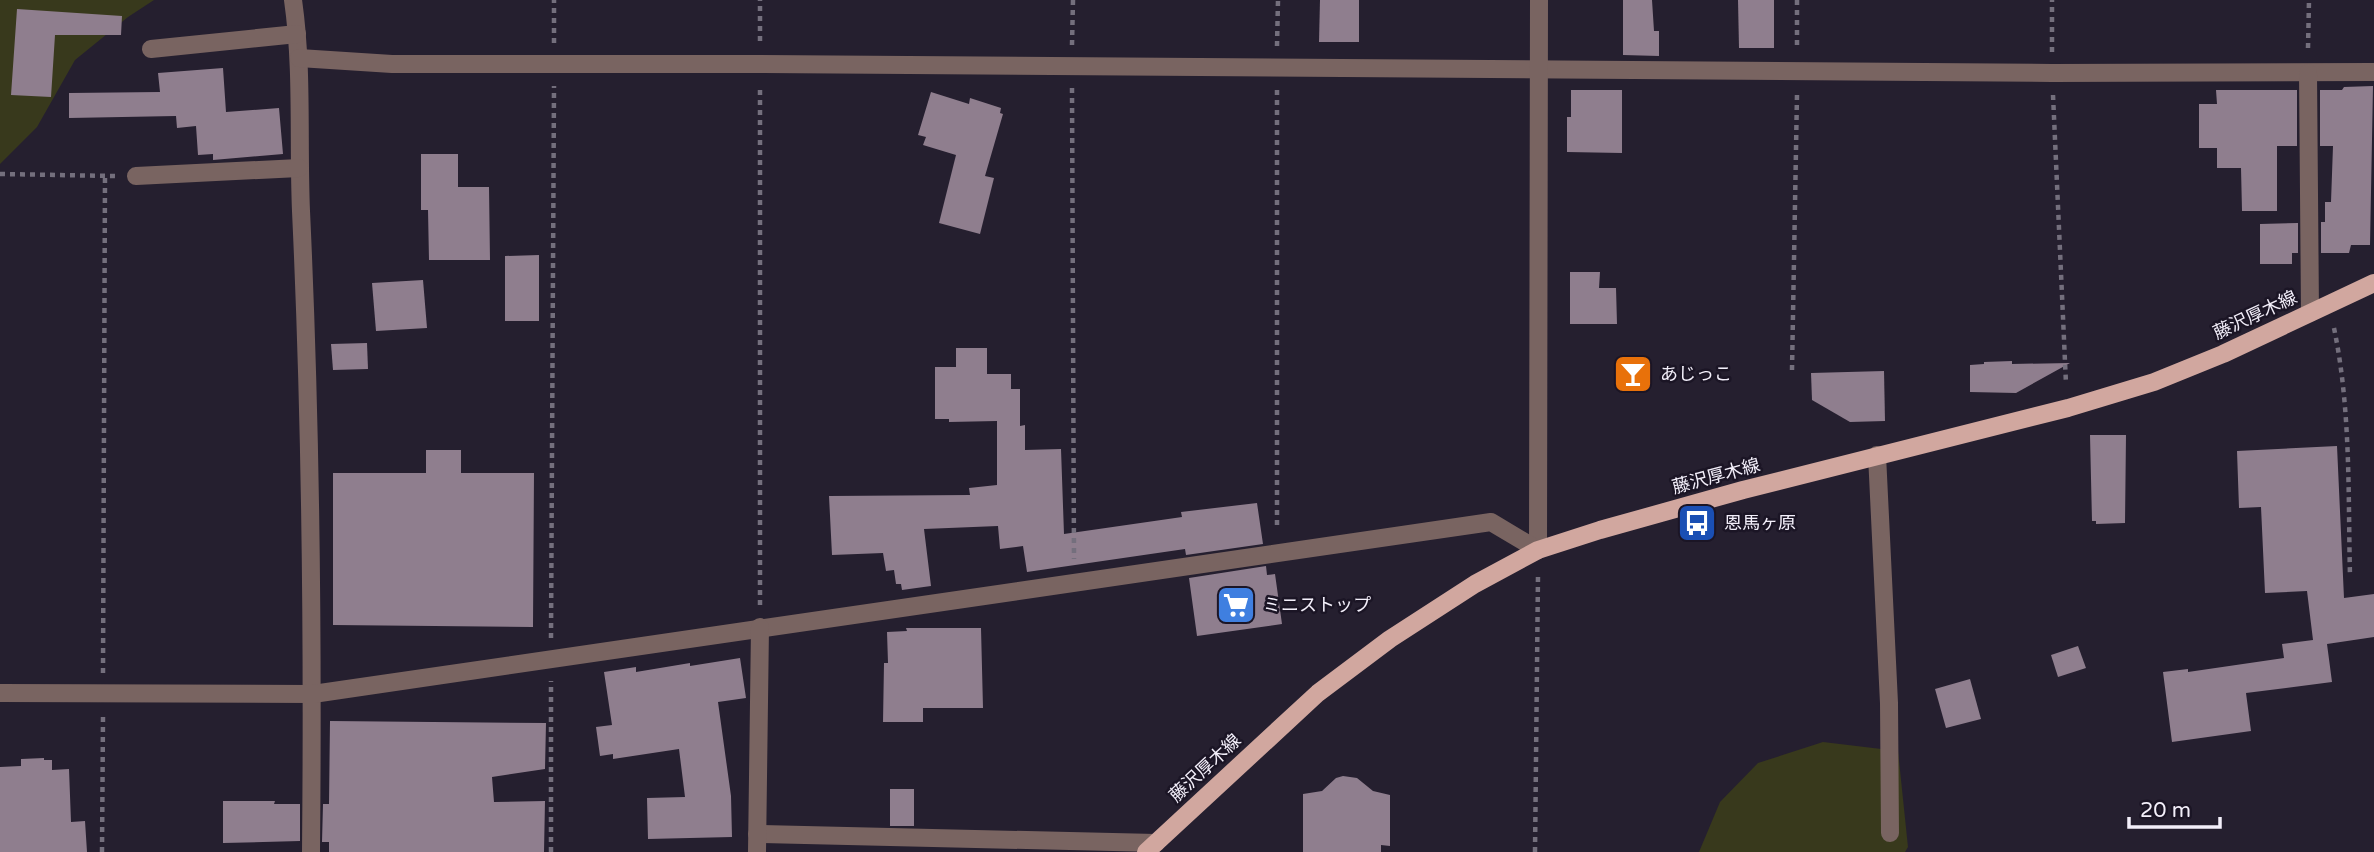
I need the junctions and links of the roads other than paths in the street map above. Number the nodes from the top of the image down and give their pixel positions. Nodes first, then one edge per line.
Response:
1 (293, 0) edge
2 (1539, 0) edge
3 (298, 34) junction
4 (151, 49) dead end
5 (299, 58) junction
6 (1538, 71) junction
7 (2374, 72) edge
8 (2308, 73) junction
9 (299, 168) junction
10 (136, 177) road end
11 (2374, 283) edge
12 (2309, 313) junction
13 (1877, 455) junction
14 (1538, 550) junction
15 (760, 627) junction
16 (0, 693) edge
17 (313, 694) junction
18 (1890, 833) dead end
19 (757, 834) junction
20 (1151, 848) edge
21 (311, 852) edge
22 (757, 852) edge

1 - 3 street
2 - 6 street
3 - 4 street
3 - 5 street
5 - 6 street
5 - 9 street
6 - 8 street
6 - 14 street
7 - 8 street
8 - 12 street
9 - 10 street
9 - 17 street
11 - 12 main road, 藤沢厚木線
12 - 13 main road, 藤沢厚木線
13 - 14 main road, 藤沢厚木線
13 - 18 street
14 - 15 street
14 - 20 main road, 藤沢厚木線
15 - 17 street
15 - 19 street
16 - 17 street
17 - 21 street
19 - 20 street
19 - 22 street

